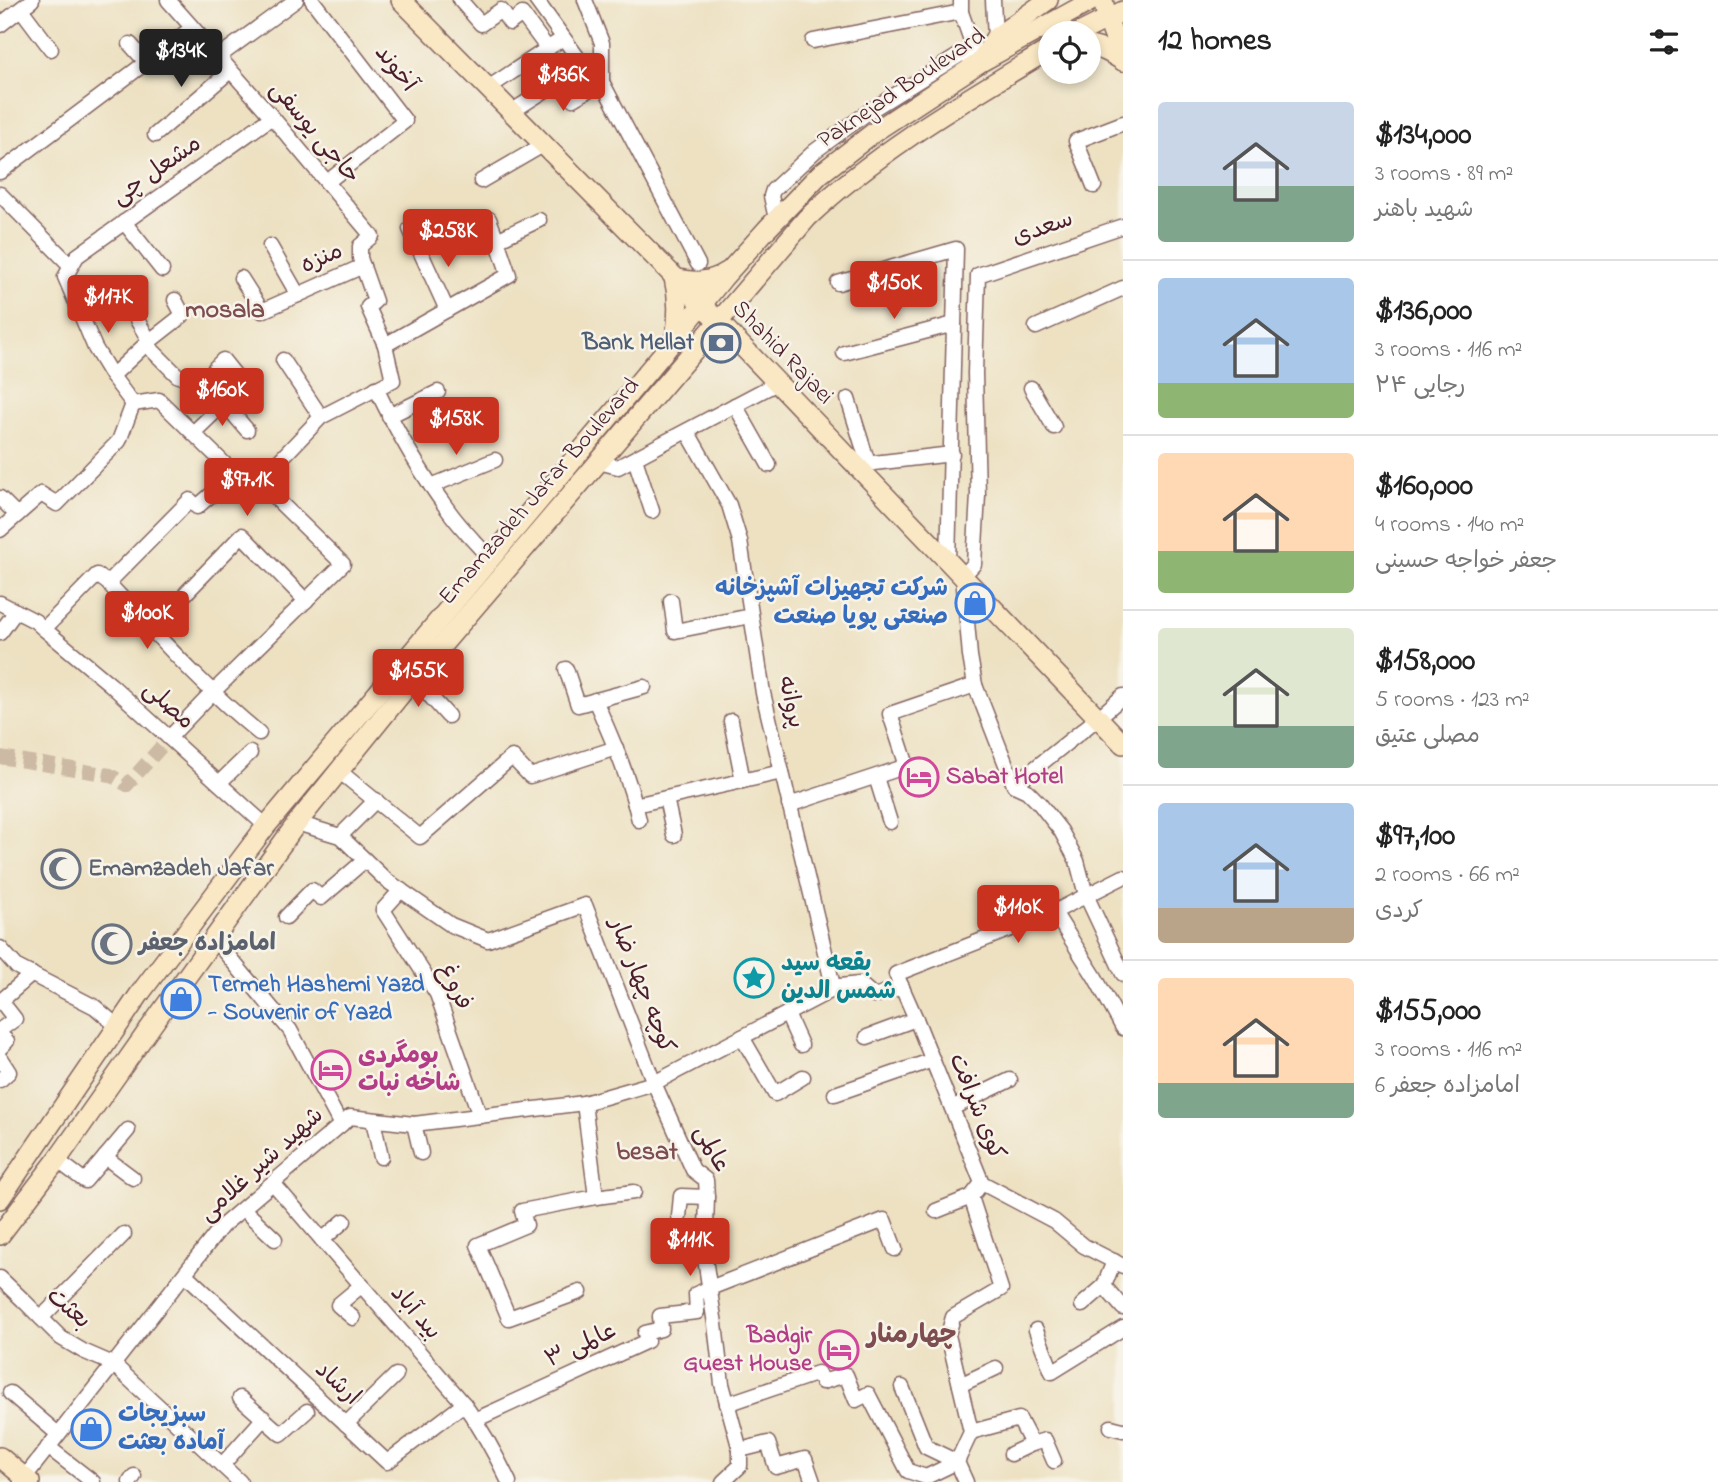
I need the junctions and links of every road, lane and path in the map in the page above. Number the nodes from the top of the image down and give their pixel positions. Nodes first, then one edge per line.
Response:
1 (167, 0) edge
2 (296, 0) edge
3 (312, 0) edge
4 (401, 0) edge
5 (460, 0) edge
6 (536, 0) edge
7 (584, 0) edge
8 (993, 0) edge
9 (1048, 0) edge
10 (1093, 0) edge
11 (26, 4) edge
12 (961, 6) edge
13 (1113, 9) edge
14 (1096, 21) edge
15 (0, 25) edge
16 (192, 27) junction
17 (1123, 35) edge
18 (995, 38) junction
19 (563, 39) junction
20 (813, 41) dead end
21 (130, 44) dead end
22 (51, 49) dead end
23 (548, 49) junction
24 (1101, 49) edge
25 (218, 57) junction
26 (1038, 57) edge
27 (1123, 61) edge
28 (146, 62) junction
29 (979, 64) junction
30 (230, 71) junction
31 (602, 82) junction
32 (488, 88) junction
33 (511, 112) junction
34 (272, 117) junction
35 (1123, 123) edge
36 (155, 135) dead end
37 (543, 145) junction
38 (0, 172) edge
39 (481, 181) dead end
40 (327, 183) junction
41 (1094, 186) dead end
42 (2, 200) edge
43 (489, 219) dead end
44 (539, 220) dead end
45 (421, 221) dead end
46 (124, 222) junction
47 (1123, 226) edge
48 (497, 240) junction
49 (270, 246) dead end
50 (698, 264) dead end
51 (363, 266) junction
52 (162, 270) dead end
53 (730, 270) junction
54 (68, 271) junction
55 (241, 278) dead end
56 (674, 278) junction
57 (838, 283) dead end
58 (1123, 288) edge
59 (298, 295) junction
60 (174, 300) dead end
61 (735, 302) junction
62 (701, 304) junction
63 (447, 310) junction
64 (137, 320) dead end
65 (719, 322) junction
66 (954, 324) junction
67 (1035, 327) dead end
68 (148, 343) junction
69 (385, 345) junction
70 (669, 346) junction
71 (742, 346) junction
72 (697, 347) junction
73 (844, 353) dead end
74 (283, 360) dead end
75 (681, 366) junction
76 (215, 368) dead end
77 (112, 376) junction
78 (178, 376) dead end
79 (777, 383) junction
80 (376, 388) junction
81 (1031, 388) dead end
82 (204, 389) dead end
83 (438, 392) dead end
84 (848, 399) dead end
85 (132, 404) junction
86 (221, 405) junction
87 (735, 405) junction
88 (321, 416) junction
89 (389, 416) junction
90 (1054, 427) dead end
91 (247, 430) dead end
92 (687, 431) junction
93 (193, 433) junction
94 (952, 454) junction
95 (635, 459) junction
96 (495, 460) dead end
97 (599, 462) junction
98 (769, 464) dead end
99 (862, 464) junction
100 (235, 474) junction
101 (259, 482) junction
102 (431, 486) junction
103 (0, 498) edge
104 (652, 512) dead end
105 (17, 515) junction
106 (0, 530) edge
107 (489, 559) junction
108 (948, 562) junction
109 (962, 576) junction
110 (108, 583) junction
111 (186, 593) dead end
112 (306, 601) junction
113 (671, 601) dead end
114 (0, 603) edge
115 (16, 611) junction
116 (751, 616) junction
117 (44, 629) junction
118 (0, 633) edge
119 (566, 669) dead end
120 (414, 678) junction
121 (975, 685) junction
122 (644, 687) dead end
123 (212, 693) junction
124 (1123, 696) edge
125 (596, 701) junction
126 (373, 712) junction
127 (448, 716) dead end
128 (1098, 718) junction
129 (732, 721) dead end
130 (259, 733) dead end
131 (169, 738) junction
132 (1123, 744) edge
133 (616, 748) junction
134 (250, 753) dead end
135 (339, 771) junction
136 (782, 772) junction
137 (876, 777) junction
138 (743, 781) junction
139 (219, 783) junction
140 (1014, 785) junction
141 (666, 798) junction
142 (376, 800) junction
143 (635, 804) junction
144 (789, 805) junction
145 (639, 820) dead end
146 (890, 822) dead end
147 (296, 824) junction
148 (265, 826) junction
149 (674, 835) dead end
150 (340, 836) junction
151 (365, 860) junction
152 (1123, 877) edge
153 (401, 890) junction
154 (1086, 895) junction
155 (1054, 912) junction
156 (286, 917) dead end
157 (214, 939) junction
158 (0, 948) edge
159 (32, 974) junction
160 (1123, 974) edge
161 (899, 981) junction
162 (834, 990) junction
163 (787, 1014) junction
164 (916, 1019) junction
165 (117, 1026) junction
166 (1123, 1028) edge
167 (0, 1030) edge
168 (0, 1035) edge
169 (742, 1037) junction
170 (867, 1037) dead end
171 (801, 1045) dead end
172 (0, 1048) edge
173 (0, 1058) edge
174 (933, 1060) junction
175 (803, 1077) dead end
176 (0, 1080) edge
177 (1010, 1080) dead end
178 (654, 1083) junction
179 (835, 1094) dead end
180 (584, 1103) junction
181 (952, 1108) junction
182 (480, 1116) junction
183 (373, 1120) junction
184 (414, 1124) junction
185 (341, 1125) junction
186 (128, 1130) dead end
187 (421, 1153) dead end
188 (105, 1157) junction
189 (381, 1157) dead end
190 (57, 1160) junction
191 (133, 1178) dead end
192 (273, 1183) junction
193 (982, 1183) junction
194 (634, 1192) dead end
195 (971, 1196) junction
196 (596, 1197) junction
197 (707, 1197) junction
198 (0, 1199) edge
199 (243, 1209) junction
200 (936, 1211) dead end
201 (679, 1217) dead end
202 (344, 1221) dead end
203 (124, 1234) dead end
204 (0, 1235) edge
205 (275, 1239) dead end
206 (322, 1240) junction
207 (895, 1249) dead end
208 (1119, 1264) edge
209 (185, 1274) junction
210 (0, 1278) edge
211 (362, 1285) junction
212 (1104, 1286) junction
213 (710, 1288) junction
214 (580, 1292) dead end
215 (1082, 1305) dead end
216 (1123, 1308) edge
217 (41, 1318) junction
218 (352, 1318) dead end
219 (1123, 1328) edge
220 (1036, 1330) dead end
221 (113, 1364) junction
222 (996, 1368) dead end
223 (396, 1375) dead end
224 (960, 1385) junction
225 (902, 1387) dead end
226 (10, 1393) dead end
227 (240, 1398) dead end
228 (464, 1404) junction
229 (727, 1404) junction
230 (307, 1411) dead end
231 (264, 1418) junction
232 (475, 1420) junction
233 (346, 1424) junction
234 (971, 1432) junction
235 (58, 1434) junction
236 (1032, 1444) junction
237 (48, 1447) junction
238 (740, 1450) junction
239 (1011, 1454) dead end
240 (0, 1457) edge
241 (1054, 1461) dead end
242 (957, 1462) junction
243 (222, 1465) junction
244 (25, 1480) edge
245 (93, 1482) edge
246 (240, 1482) edge
247 (509, 1482) edge
248 (723, 1482) edge
249 (813, 1482) edge
250 (967, 1482) edge

1 - 16 street, حاجی یوسفی
2 - 25 street
3 - 40 street, آخوند
4 - 32 main road, Shahid Rajaei
5 - 23 street
6 - 19 street
7 - 31 street
8 - 18 street
9 - 18 main road
10 - 29 main road, Paknejad Boulevard
11 - 15 street
11 - 22 street
12 - 20 street
12 - 29 street
13 - 14 main road
13 - 17 main road
13 - 27 main road
16 - 25 street, حاجی یوسفی
16 - 28 street
18 - 29 main road
19 - 23 street
19 - 31 street
21 - 28 street
23 - 32 street
24 - 27 main road
25 - 30 street, حاجی یوسفی
26 - 61 main road, Paknejad Boulevard
28 - 38 street
29 - 53 main road, Paknejad Boulevard
30 - 34 street, حاجی یوسفی
30 - 36 street
31 - 33 street
31 - 50 street
32 - 33 main road, Shahid Rajaei
33 - 37 main road, Shahid Rajaei
34 - 40 street, حاجی یوسفی
34 - 46 street, مشعل چی
35 - 41 street
37 - 39 street
37 - 56 main road, Shahid Rajaei
40 - 51 street, حاجی یوسفی
42 - 54 street
43 - 48 street
44 - 48 street
45 - 63 street
46 - 52 street
46 - 54 street, مشعل چی
47 - 109 street, سعدی
48 - 63 street
49 - 59 street
51 - 59 street, منزه
51 - 69 street
53 - 56 main road
53 - 62 main road, Paknejad Boulevard
54 - 77 street
55 - 59 street, منزه
56 - 62 main road, Shahid Rajaei
56 - 70 main road
57 - 66 street
58 - 67 street
60 - 68 street
61 - 65 main road, Paknejad Boulevard
61 - 71 main road
62 - 65 main road, Shahid Rajaei
62 - 70 main road, Emamzadeh Jafar Boulevard
63 - 69 street
64 - 68 street
65 - 71 main road, Shahid Rajaei
65 - 72 main road, Emamzadeh Jafar Boulevard
66 - 73 street
66 - 94 street
68 - 77 street
68 - 78 street
69 - 80 street
70 - 75 main road
70 - 107 main road, Emamzadeh Jafar Boulevard
71 - 72 main road
71 - 79 main road, Shahid Rajaei
72 - 75 main road, Emamzadeh Jafar Boulevard
74 - 88 street
75 - 97 main road, Emamzadeh Jafar Boulevard
76 - 86 street
77 - 85 street
79 - 87 street
79 - 99 main road, Shahid Rajaei
80 - 88 street
80 - 89 street
81 - 90 street
82 - 86 street
83 - 89 street
84 - 99 street
85 - 93 street
85 - 105 street
86 - 91 street
86 - 93 street
87 - 92 street
87 - 98 street
88 - 101 street
89 - 102 street
92 - 95 street
92 - 116 street, پروانه
93 - 100 street
94 - 99 street
94 - 108 street
95 - 97 street
95 - 104 street
96 - 102 street
97 - 120 main road, Emamzadeh Jafar Boulevard
99 - 108 main road, Shahid Rajaei
100 - 101 street
100 - 110 street
101 - 112 street
102 - 107 street
103 - 105 street
105 - 106 street
107 - 126 main road, Emamzadeh Jafar Boulevard
108 - 109 main road, Shahid Rajaei
109 - 121 street
109 - 128 main road, Shahid Rajaei
110 - 117 street
110 - 123 street
111 - 112 street
112 - 123 street
113 - 116 street
114 - 115 street, مصلی
115 - 117 street, مصلی
115 - 118 street
116 - 136 street, پروانه
117 - 131 street, مصلی
119 - 125 street
120 - 126 main road, Emamzadeh Jafar Boulevard
120 - 127 street
121 - 137 street
121 - 140 street
122 - 125 street
123 - 130 street
123 - 131 street
124 - 128 street
125 - 133 street
126 - 135 main road, Emamzadeh Jafar Boulevard
126 - 148 main road, Emamzadeh Jafar Boulevard
128 - 132 main road, Shahid Rajaei
128 - 140 street
129 - 138 street
131 - 139 street, مصلی
133 - 142 street
133 - 143 street
134 - 139 street
135 - 142 street
135 - 147 main road, Emamzadeh Jafar Boulevard
136 - 138 street
136 - 144 street, پروانه
137 - 144 street
137 - 146 street
138 - 141 street
139 - 148 street, مصلی
140 - 154 street
141 - 143 street
141 - 149 street
142 - 150 street
143 - 145 street
144 - 162 street, پروانه
147 - 150 street
147 - 157 main road, Emamzadeh Jafar Boulevard
148 - 165 main road, Emamzadeh Jafar Boulevard
150 - 151 street
151 - 153 street
151 - 156 street
152 - 154 street, شهید شیر غلامی
153 - 178 street, کوچه چهار ضار
153 - 182 street, فروغ
154 - 155 street, شهید شیر غلامی
154 - 160 street
155 - 161 street, شهید شیر غلامی
155 - 166 street
157 - 185 street
157 - 190 main road, Emamzadeh Jafar Boulevard
158 - 159 street
159 - 165 street
159 - 167 street
161 - 162 street, شهید شیر غلامی
161 - 164 street, کوی شرافت
162 - 163 street, شهید شیر غلامی
163 - 169 street, شهید شیر غلامی
163 - 171 street
164 - 170 street
164 - 174 street, کوی شرافت
165 - 198 main road, Emamzadeh Jafar Boulevard
168 - 172 street
169 - 175 street
169 - 178 street, شهید شیر غلامی
173 - 176 street
174 - 179 street
174 - 181 street, کوی شرافت
177 - 181 street
178 - 180 street, شهید شیر غلامی
178 - 197 street, عالمی
180 - 182 street, شهید شیر غلامی
180 - 196 street
181 - 193 street, کوی شرافت
182 - 184 street, شهید شیر غلامی
183 - 184 street, شهید شیر غلامی
183 - 185 street, شهید شیر غلامی
183 - 189 street
184 - 187 street
185 - 192 street, شهید شیر غلامی
186 - 188 street
188 - 190 street
188 - 191 street
190 - 204 main road, Emamzadeh Jafar Boulevard
192 - 199 street, شهید شیر غلامی
192 - 206 street, بید آباد
193 - 195 street
193 - 208 street, کوی شرافت
194 - 196 street
195 - 200 street
195 - 224 street
196 - 214 street
197 - 201 street
197 - 213 street, عالمی
199 - 205 street
199 - 209 street, شهید شیر غلامی
202 - 206 street
203 - 217 street
206 - 211 street, بید آباد
207 - 213 street
208 - 212 street
209 - 221 street, شهید شیر غلامی
209 - 233 street, ارشاد
210 - 217 street, بعثت
211 - 218 street
211 - 228 street, بید آباد
212 - 215 street
212 - 216 street
213 - 229 street, عالمی
213 - 232 street, عالمی ۳
217 - 221 street, بعثت
219 - 220 street
221 - 235 street, شهید شیر غلامی
221 - 243 street, بعثت
222 - 224 street
223 - 233 street
224 - 234 street
225 - 242 street
226 - 235 street
227 - 231 street
228 - 232 street, بید آباد
228 - 233 street, ارشاد
229 - 238 street, عالمی
229 - 242 street
230 - 231 street
231 - 243 street
232 - 247 street, بید آباد
234 - 236 street
234 - 242 street
235 - 237 street, شهید شیر غلامی
236 - 239 street
236 - 241 street
237 - 244 street, شهید شیر غلامی
237 - 245 street
238 - 248 street
238 - 249 street
240 - 244 main road
242 - 250 street
243 - 246 street, بعثت

